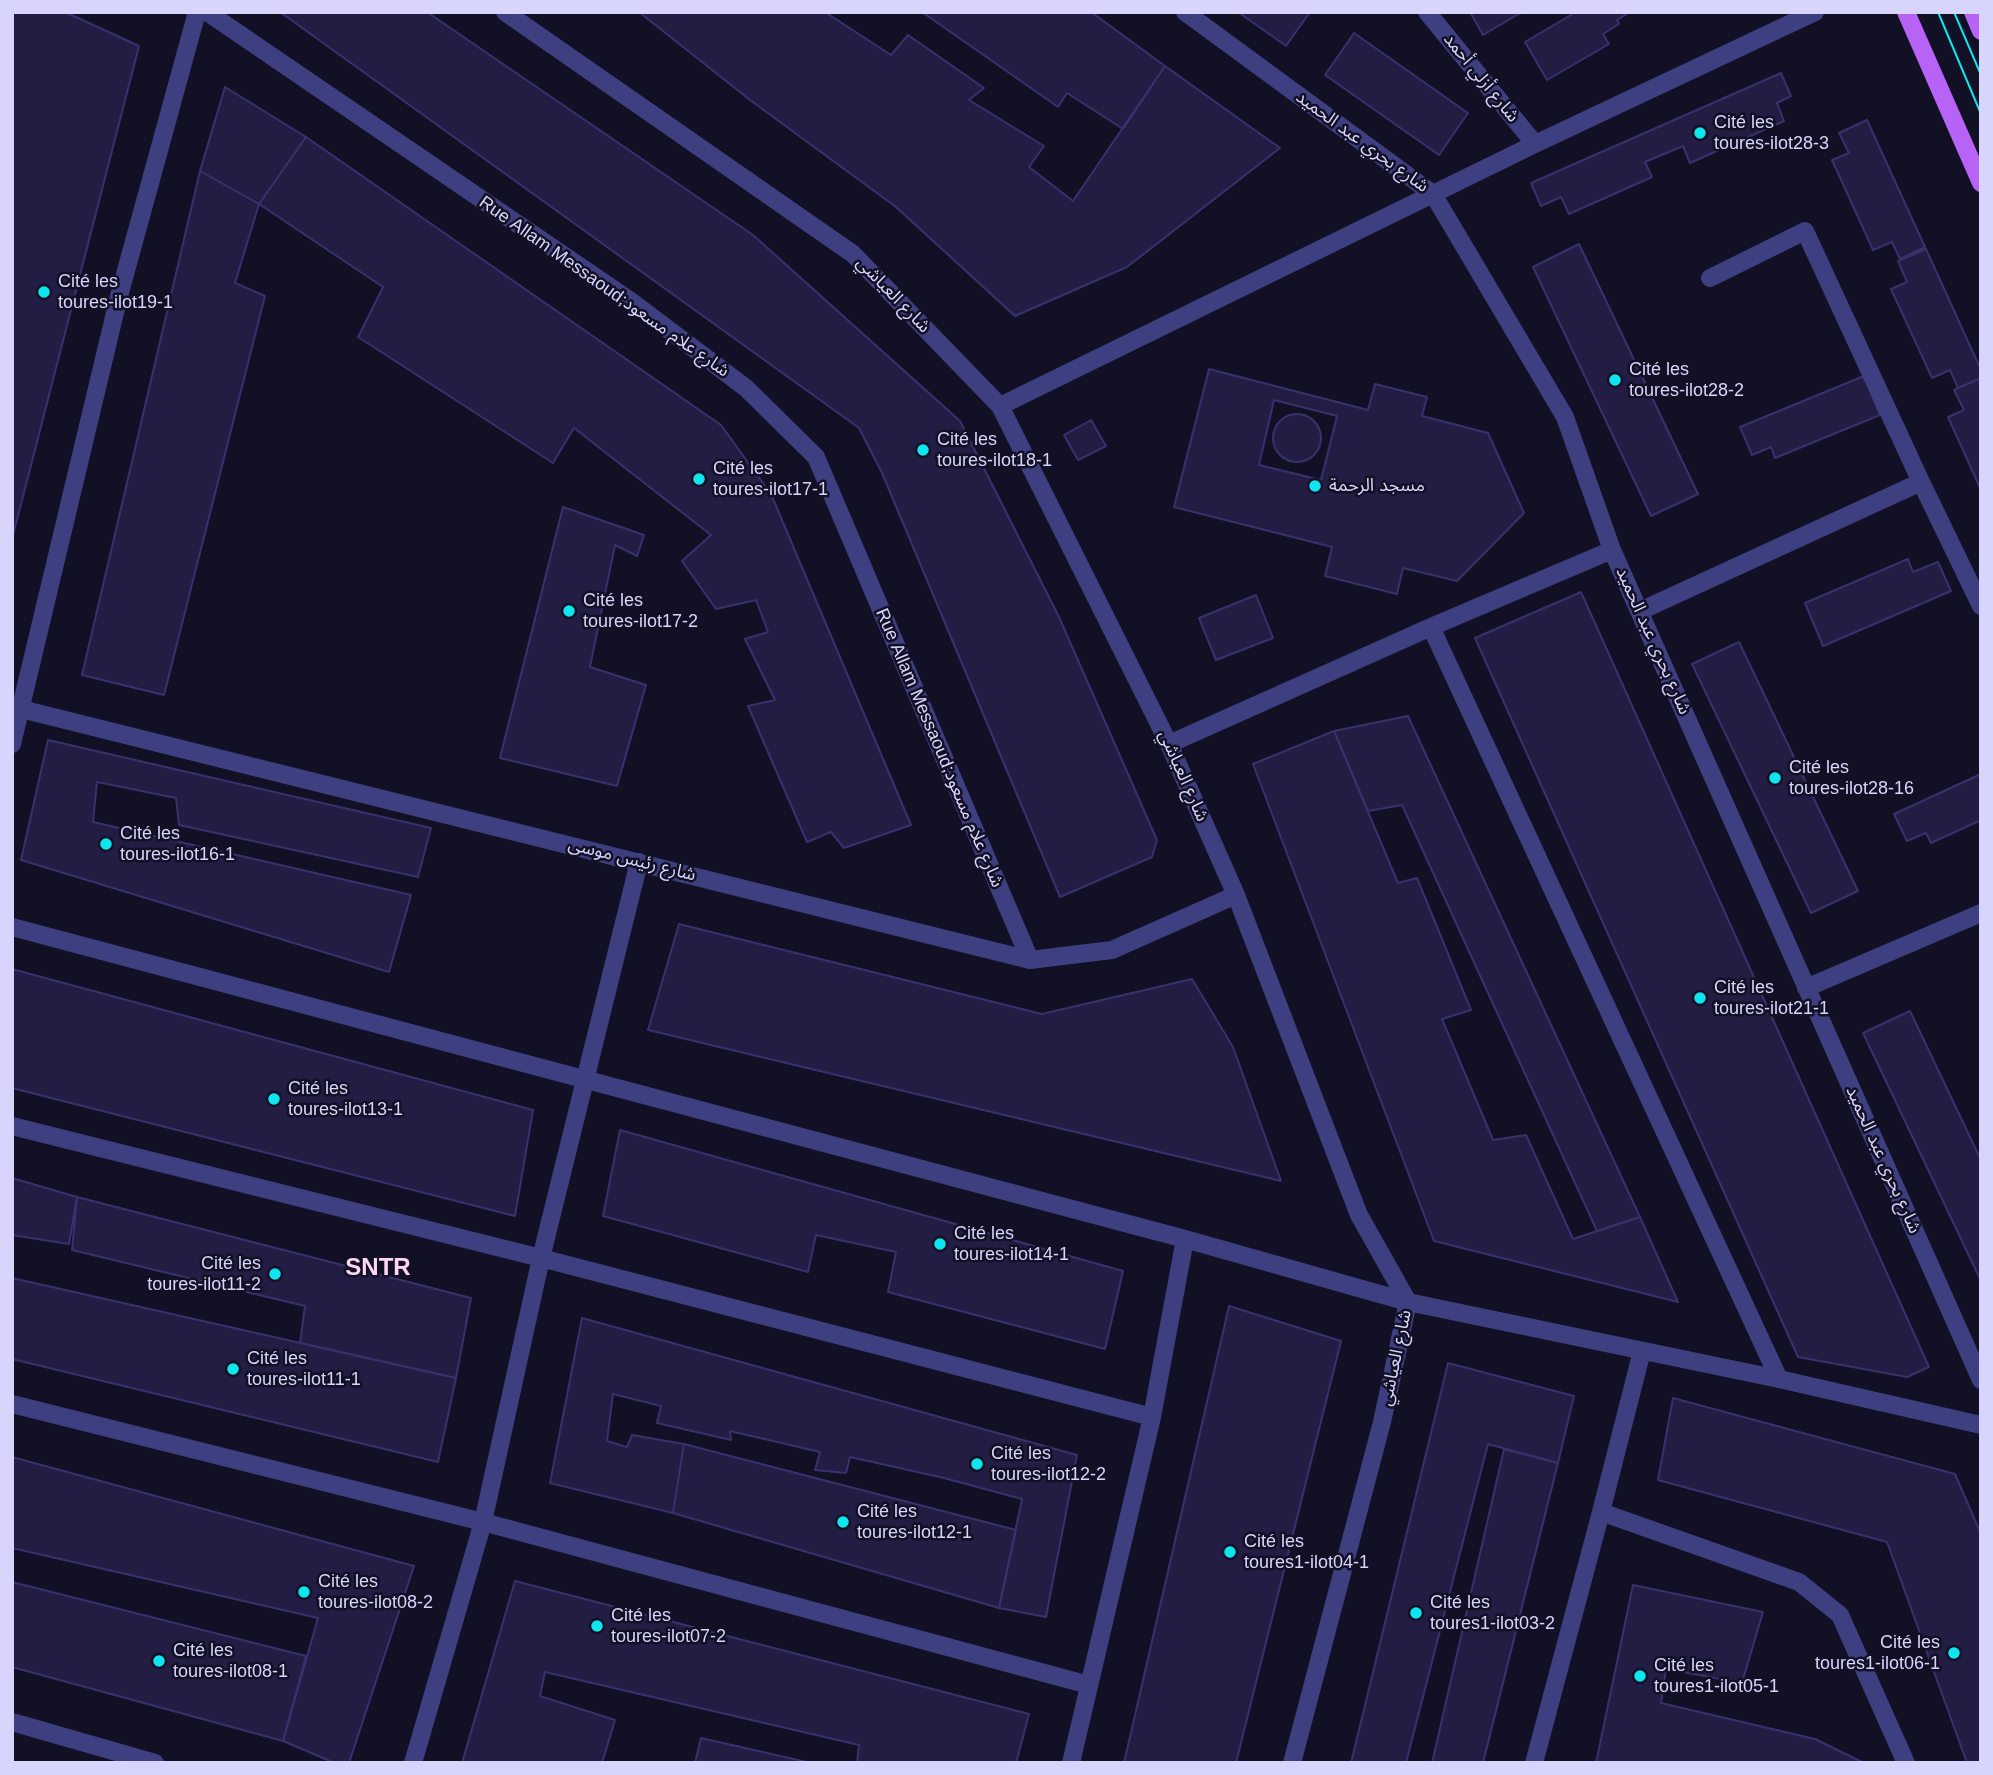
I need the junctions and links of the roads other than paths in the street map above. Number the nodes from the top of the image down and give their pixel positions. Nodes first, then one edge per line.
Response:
1 (197, 12) edge
2 (207, 12) edge
3 (505, 12) edge
4 (1185, 12) edge
5 (1427, 12) edge
6 (1815, 12) edge
7 (1906, 12) edge
8 (1973, 12) edge
9 (1981, 31) edge
10 (1535, 144) junction
11 (1981, 183) edge
12 (1433, 194) junction
13 (1710, 278) dead end
14 (1000, 406) junction
15 (1921, 482) junction
16 (1612, 550) junction
17 (1981, 606) edge
18 (1640, 611) junction
19 (1431, 627) junction
20 (21, 709) junction
21 (12, 744) edge
22 (1169, 744) junction
23 (639, 862) junction
24 (1236, 895) junction
25 (1981, 914) edge
26 (12, 927) edge
27 (1030, 960) junction
28 (1806, 988) junction
29 (586, 1080) junction
30 (12, 1126) edge
31 (1185, 1239) junction
32 (541, 1258) junction
33 (1408, 1302) junction
34 (1642, 1350) junction
35 (1779, 1379) junction
36 (1981, 1380) edge
37 (12, 1404) edge
38 (1152, 1417) junction
39 (1981, 1425) edge
40 (1601, 1512) junction
41 (483, 1522) junction
42 (1089, 1685) junction
43 (12, 1722) edge
44 (155, 1763) edge
45 (413, 1763) edge
46 (1071, 1763) edge
47 (1292, 1763) edge
48 (1534, 1763) edge
49 (1906, 1763) edge

1 - 20 street
2 - 27 street, Rue Allam Messaoud;شارع علام مسعود
3 - 14 street, شارع العياشي
4 - 12 street, شارع بحري عبد الحميد
5 - 10 street, شارع أزلي أحمد
6 - 10 street
7 - 11 main road
8 - 9 main road
10 - 12 street
12 - 14 street
12 - 16 street, شارع بحري عبد الحميد
13 - 15 street
14 - 22 street, شارع العياشي
15 - 17 street
15 - 18 street
16 - 18 street, شارع بحري عبد الحميد
16 - 19 street
18 - 28 street, شارع بحري عبد الحميد
19 - 22 street
19 - 35 street
20 - 21 street
20 - 23 street, شارع رئيس موسى
22 - 24 street, شارع العياشي
23 - 27 street, شارع رئيس موسى
23 - 29 street
24 - 27 street, شارع رئيس موسى
24 - 33 street, شارع العياشي
25 - 28 street
26 - 29 street
28 - 36 street, شارع بحري عبد الحميد
29 - 31 street
29 - 32 street
30 - 32 street
31 - 33 street
31 - 38 street
32 - 38 street
32 - 41 street
33 - 34 street
33 - 47 street, شارع العياشي
34 - 35 street
34 - 40 street
35 - 39 street
37 - 41 street
38 - 42 street
40 - 48 street
40 - 49 street
41 - 42 street
41 - 45 street
42 - 46 street
43 - 44 street

